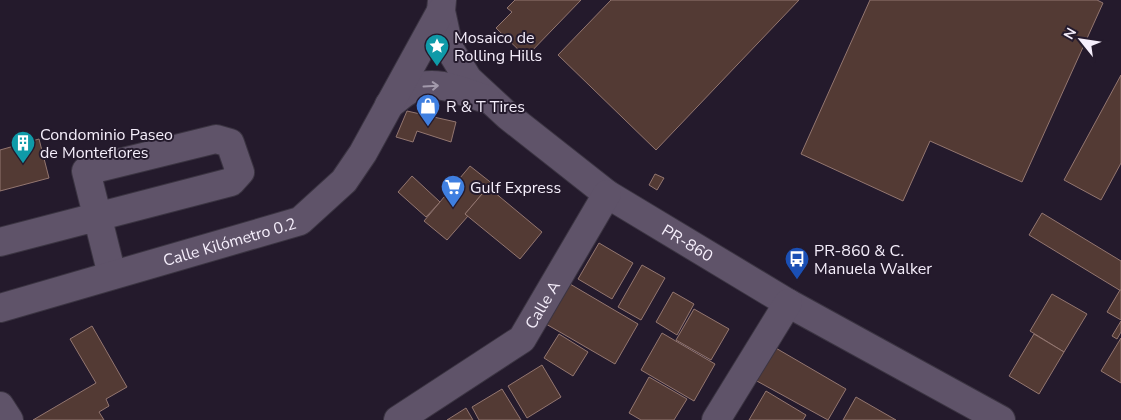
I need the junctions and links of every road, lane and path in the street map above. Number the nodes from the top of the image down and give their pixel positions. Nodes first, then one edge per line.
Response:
1 (441, 6) edge
2 (493, 102) junction
3 (388, 106) junction
4 (607, 194) junction
5 (98, 217) junction
6 (0, 242) edge
7 (112, 275) junction
8 (788, 304) junction
9 (0, 308) edge
10 (0, 406) edge
11 (974, 413) edge
12 (9, 420) edge
13 (398, 420) edge
14 (716, 420) edge
15 (1002, 420) edge

1 - 2 street, PR-860 / PR-860
1 - 3 street, Calle Kilómetro 0.2
3 -> 2 street
2 - 4 street, PR-860 / PR-860
3 - 7 street, Calle Kilómetro 0.2
4 - 8 street, PR-860 / PR-860
4 - 13 street, Calle A
5 - 5 street
5 - 6 street
5 - 7 street
7 - 9 street, Calle Kilómetro 0.2
8 - 11 street, PR-860 / PR-860
8 - 14 street
10 - 12 street
11 - 15 street, PR-860 / PR-860

